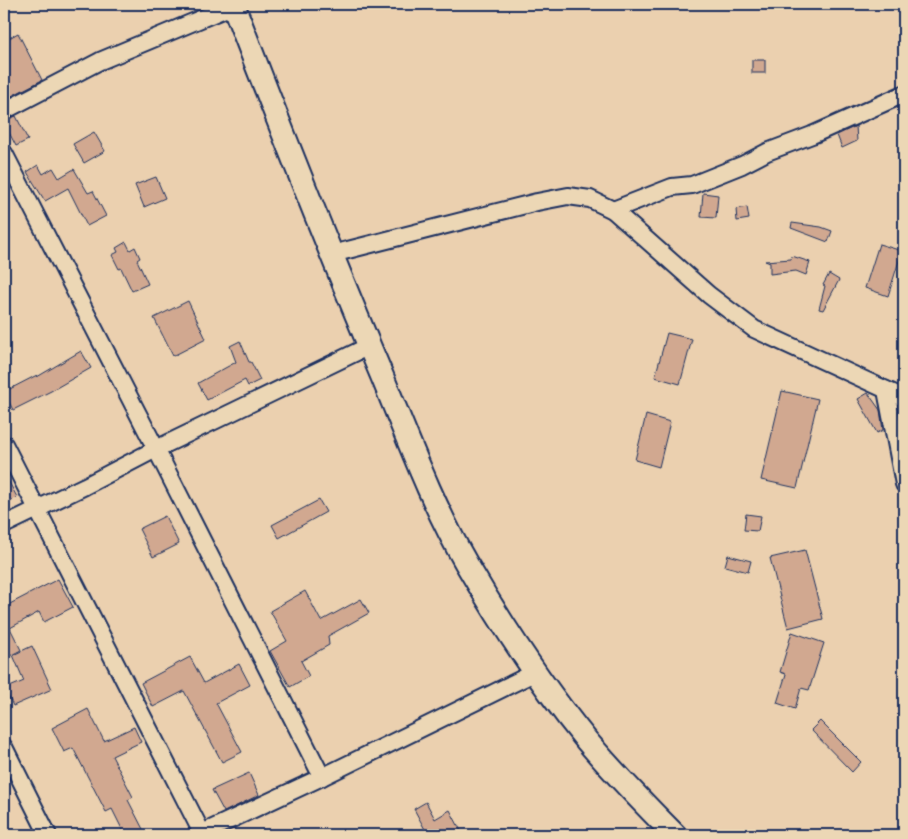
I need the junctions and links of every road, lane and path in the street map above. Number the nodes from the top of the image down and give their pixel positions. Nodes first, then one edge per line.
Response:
1 (234, 4) edge
2 (904, 94) edge
3 (4, 111) edge
4 (4, 153) edge
5 (613, 210) junction
6 (332, 254) junction
7 (369, 346) junction
8 (886, 390) junction
9 (904, 398) edge
10 (4, 444) edge
11 (156, 449) junction
12 (904, 484) edge
13 (36, 509) junction
14 (4, 525) edge
15 (536, 672) junction
16 (4, 747) edge
17 (322, 777) junction
18 (200, 834) edge
19 (48, 835) edge
20 (675, 835) edge

1 - 3 street
1 - 6 main road
2 - 5 street
4 - 11 street
5 - 6 street
5 - 8 street
6 - 7 main road
7 - 11 street
7 - 15 main road
8 - 9 street
8 - 12 street
10 - 13 street
11 - 13 street
11 - 17 street
13 - 14 street
13 - 18 street
15 - 17 street
15 - 20 main road
16 - 19 street
17 - 18 street

